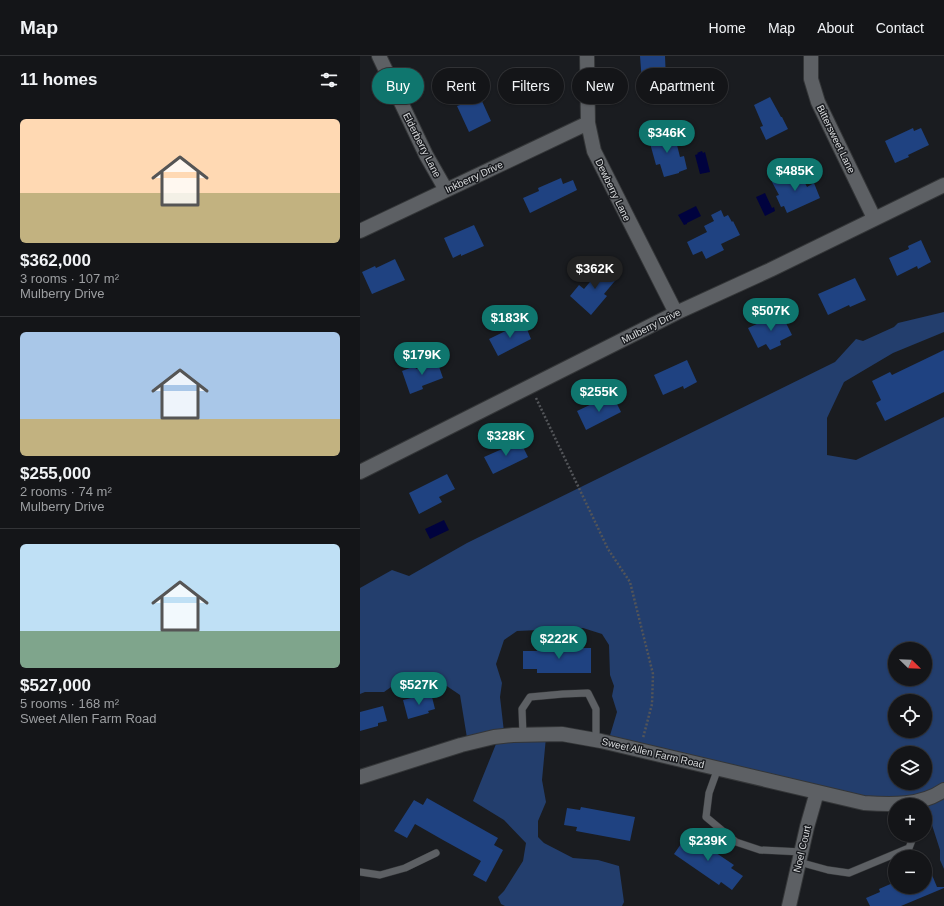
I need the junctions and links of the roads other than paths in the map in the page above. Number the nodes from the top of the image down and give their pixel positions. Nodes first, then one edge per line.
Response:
1 (379, 56) edge
2 (587, 56) edge
3 (812, 56) edge
4 (588, 123) junction
5 (944, 184) edge
6 (446, 190) junction
7 (874, 218) junction
8 (360, 231) edge
9 (676, 313) junction
10 (360, 472) edge
11 (523, 735) junction
12 (596, 740) junction
13 (718, 768) junction
14 (360, 777) edge
15 (944, 790) edge
16 (817, 792) junction
17 (930, 798) edge
18 (888, 804) edge
19 (911, 842) edge
20 (436, 853) dead end
21 (800, 857) junction
22 (360, 872) edge
23 (789, 906) edge

1 - 6 street, Elderberry Lane
2 - 4 street, Dewberry Lane
3 - 7 street, Bittersweet Lane
4 - 6 street, Inkberry Drive
4 - 9 street, Dewberry Lane
5 - 7 street, Mulberry Drive
6 - 8 street, Inkberry Drive
7 - 9 street, Mulberry Drive
9 - 10 street, Mulberry Drive
11 - 12 street, Sweet Allen Farm Road
11 - 12 lane
11 - 14 street, Sweet Allen Farm Road
12 - 13 street, Sweet Allen Farm Road
13 - 16 street, Sweet Allen Farm Road
13 - 21 lane
15 - 17 street, Sweet Allen Farm Road
16 - 18 street, Sweet Allen Farm Road
16 - 21 street, Noel Court
19 - 21 lane
20 - 22 lane
21 - 23 street, Noel Court

